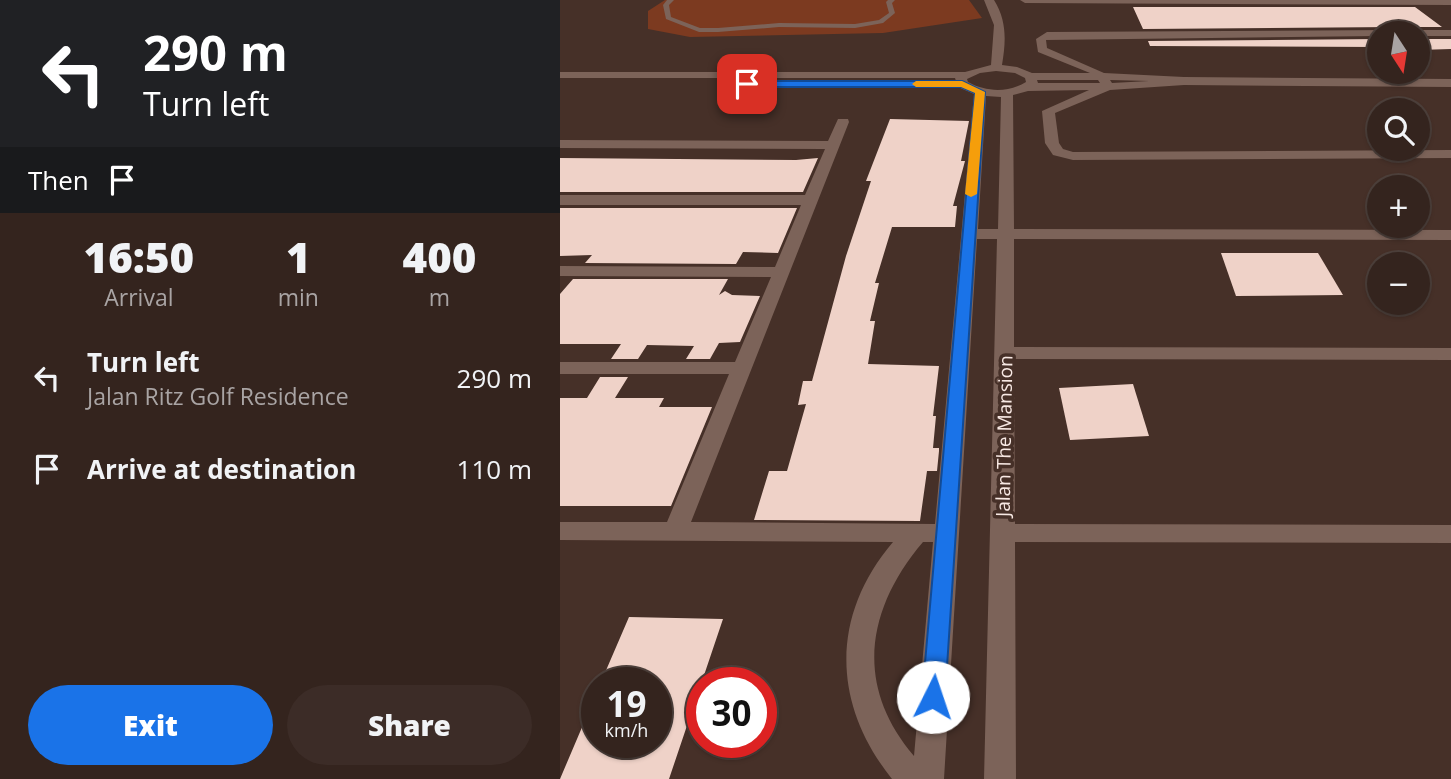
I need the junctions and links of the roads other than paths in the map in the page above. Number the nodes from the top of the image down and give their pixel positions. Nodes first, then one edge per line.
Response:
1 (671, 0) edge
2 (892, 0) edge
3 (989, 0) edge
4 (1025, 0) edge
5 (1451, 2) edge
6 (1367, 33) edge
7 (1430, 33) edge
8 (1451, 33) edge
9 (996, 68) junction
10 (560, 75) edge
11 (1029, 81) junction
12 (1106, 81) junction
13 (1451, 83) edge
14 (560, 84) edge
15 (969, 84) junction
16 (1007, 92) junction
17 (843, 122) dead end
18 (560, 144) edge
19 (833, 145) junction
20 (1451, 154) edge
21 (560, 200) edge
22 (810, 201) junction
23 (968, 233) junction
24 (1006, 234) junction
25 (1451, 235) edge
26 (560, 271) edge
27 (781, 272) junction
28 (1004, 353) junction
29 (1451, 354) edge
30 (560, 368) edge
31 (743, 368) junction
32 (560, 531) edge
33 (676, 532) junction
34 (916, 533) junction
35 (945, 533) junction
36 (1003, 533) junction
37 (1451, 534) edge
38 (912, 779) edge
39 (928, 779) edge
40 (1000, 779) edge

1 - 2 lane
3 - 9 street
4 - 5 street
6 - 12 street
7 - 8 street
9 - 11 street
9 - 15 street
10 - 15 street
11 - 12 street
11 - 16 street
12 - 13 street
12 - 20 street
14 - 15 street
15 - 16 street
15 - 23 street
16 - 24 street, Jalan The Mansion
17 - 19 street
18 - 19 street
19 - 22 street
21 - 22 street
22 - 27 street
23 - 24 street
23 - 35 street
24 - 25 street
24 - 28 street, Jalan The Mansion
26 - 27 street
27 - 31 street
28 - 29 street
28 - 36 street, Jalan The Mansion
30 - 31 street
31 - 33 street
32 - 33 street
33 - 34 street
34 - 35 street
34 - 38 street
35 - 39 street
36 - 37 street
36 - 40 street, Jalan The Mansion

